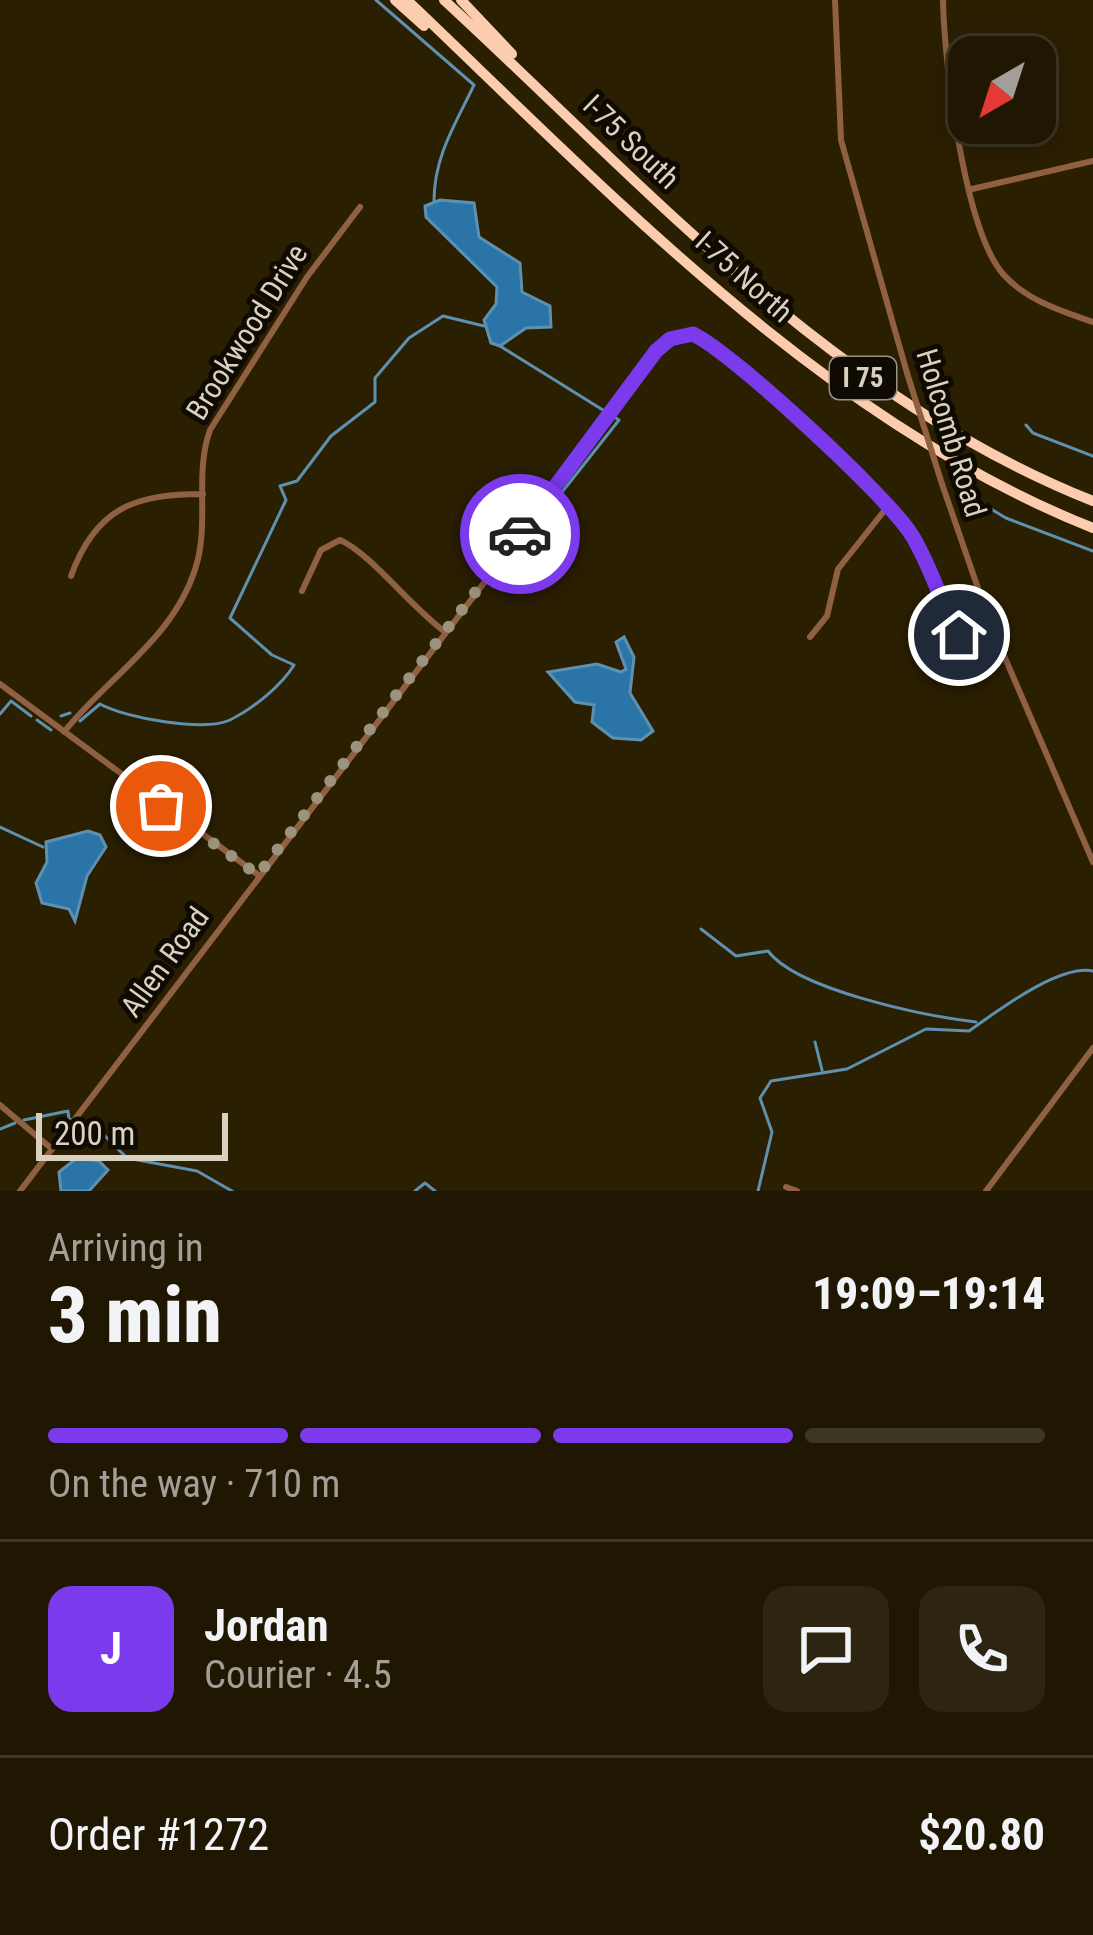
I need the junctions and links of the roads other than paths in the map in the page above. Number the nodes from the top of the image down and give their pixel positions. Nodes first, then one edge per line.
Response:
1 (395, 0) edge
2 (407, 0) edge
3 (444, 0) edge
4 (461, 0) edge
5 (835, 0) edge
6 (944, 0) edge
7 (481, 70) junction
8 (580, 126) junction
9 (1093, 161) edge
10 (972, 190) junction
11 (360, 207) dead end
12 (1093, 322) edge
13 (203, 494) junction
14 (1093, 501) edge
15 (888, 506) junction
16 (1093, 528) edge
17 (71, 576) dead end
18 (302, 591) dead end
19 (444, 631) junction
20 (810, 637) dead end
21 (1000, 646) junction
22 (0, 684) edge
23 (64, 732) junction
24 (1093, 862) edge
25 (258, 875) junction
26 (1093, 1048) edge
27 (0, 1105) edge
28 (52, 1149) junction
29 (786, 1186) dead end
30 (20, 1191) edge
31 (797, 1191) edge
32 (986, 1191) edge

1 - 7 highway
2 - 7 highway, I-75 North / I 75
3 - 8 highway, I-75 South / I 75
4 - 8 highway
5 - 21 street, Holcomb Road, bridge
6 - 10 street
7 - 16 highway, I-75 North / I 75
8 - 14 highway, I-75 South / I 75
9 - 10 street
10 - 12 street
11 - 13 street, Brookwood Drive
13 - 17 street
13 - 23 street, Brookwood Drive
15 - 19 street, Allen Road
15 - 20 street
15 - 21 street, Allen Road
18 - 19 street
19 - 25 street, Allen Road
21 - 24 street, Holcomb Road
22 - 23 street
23 - 25 street
25 - 28 street, Allen Road
26 - 32 street
27 - 28 street
28 - 30 street, Allen Road
29 - 31 street

